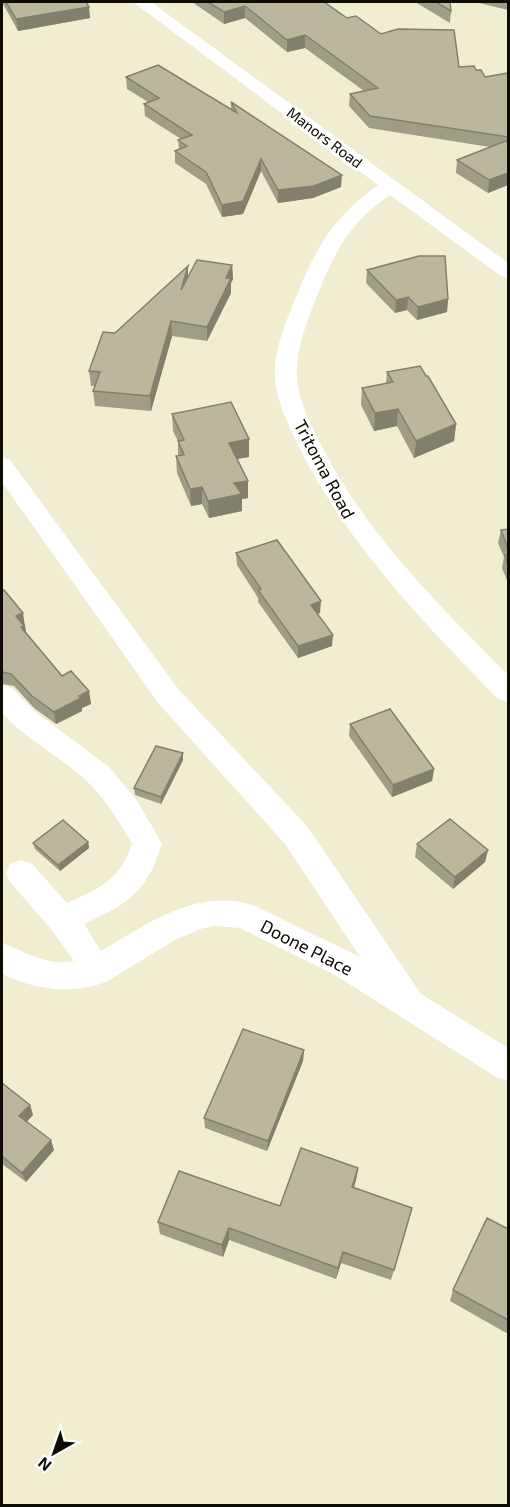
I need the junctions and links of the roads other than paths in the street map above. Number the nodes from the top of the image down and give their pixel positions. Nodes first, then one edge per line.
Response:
1 (141, 2) edge
2 (390, 186) junction
3 (508, 272) edge
4 (2, 465) edge
5 (508, 692) edge
6 (2, 695) edge
7 (21, 873) dead end
8 (62, 919) junction
9 (2, 957) edge
10 (95, 972) junction
11 (409, 1004) junction
12 (508, 1066) edge

1 - 2 street, Manors Road
2 - 3 street, Manors Road
2 - 5 street, Tritoma Road
4 - 11 street
6 - 8 street
7 - 8 street
8 - 10 street
9 - 10 street
10 - 11 street, Doone Place
11 - 12 street, Doone Place

